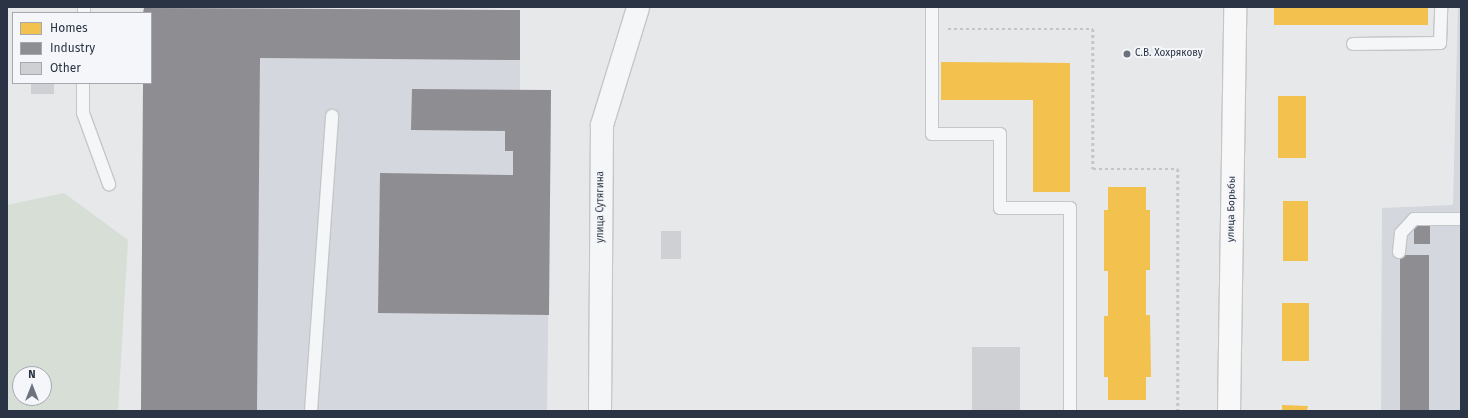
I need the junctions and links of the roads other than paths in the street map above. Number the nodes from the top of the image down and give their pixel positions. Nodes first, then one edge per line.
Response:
1 (637, 7) edge
2 (932, 7) edge
3 (1235, 7) edge
4 (1440, 7) edge
5 (1353, 44) dead end
6 (83, 84) edge
7 (332, 116) dead end
8 (109, 184) dead end
9 (1461, 219) edge
10 (1399, 252) dead end
11 (311, 411) edge
12 (600, 411) edge
13 (1070, 411) edge
14 (1229, 411) edge

1 - 12 street, улица Сутягина
2 - 13 lane
3 - 14 street, улица Борьбы
4 - 5 lane
6 - 8 lane
7 - 11 lane
9 - 10 lane

